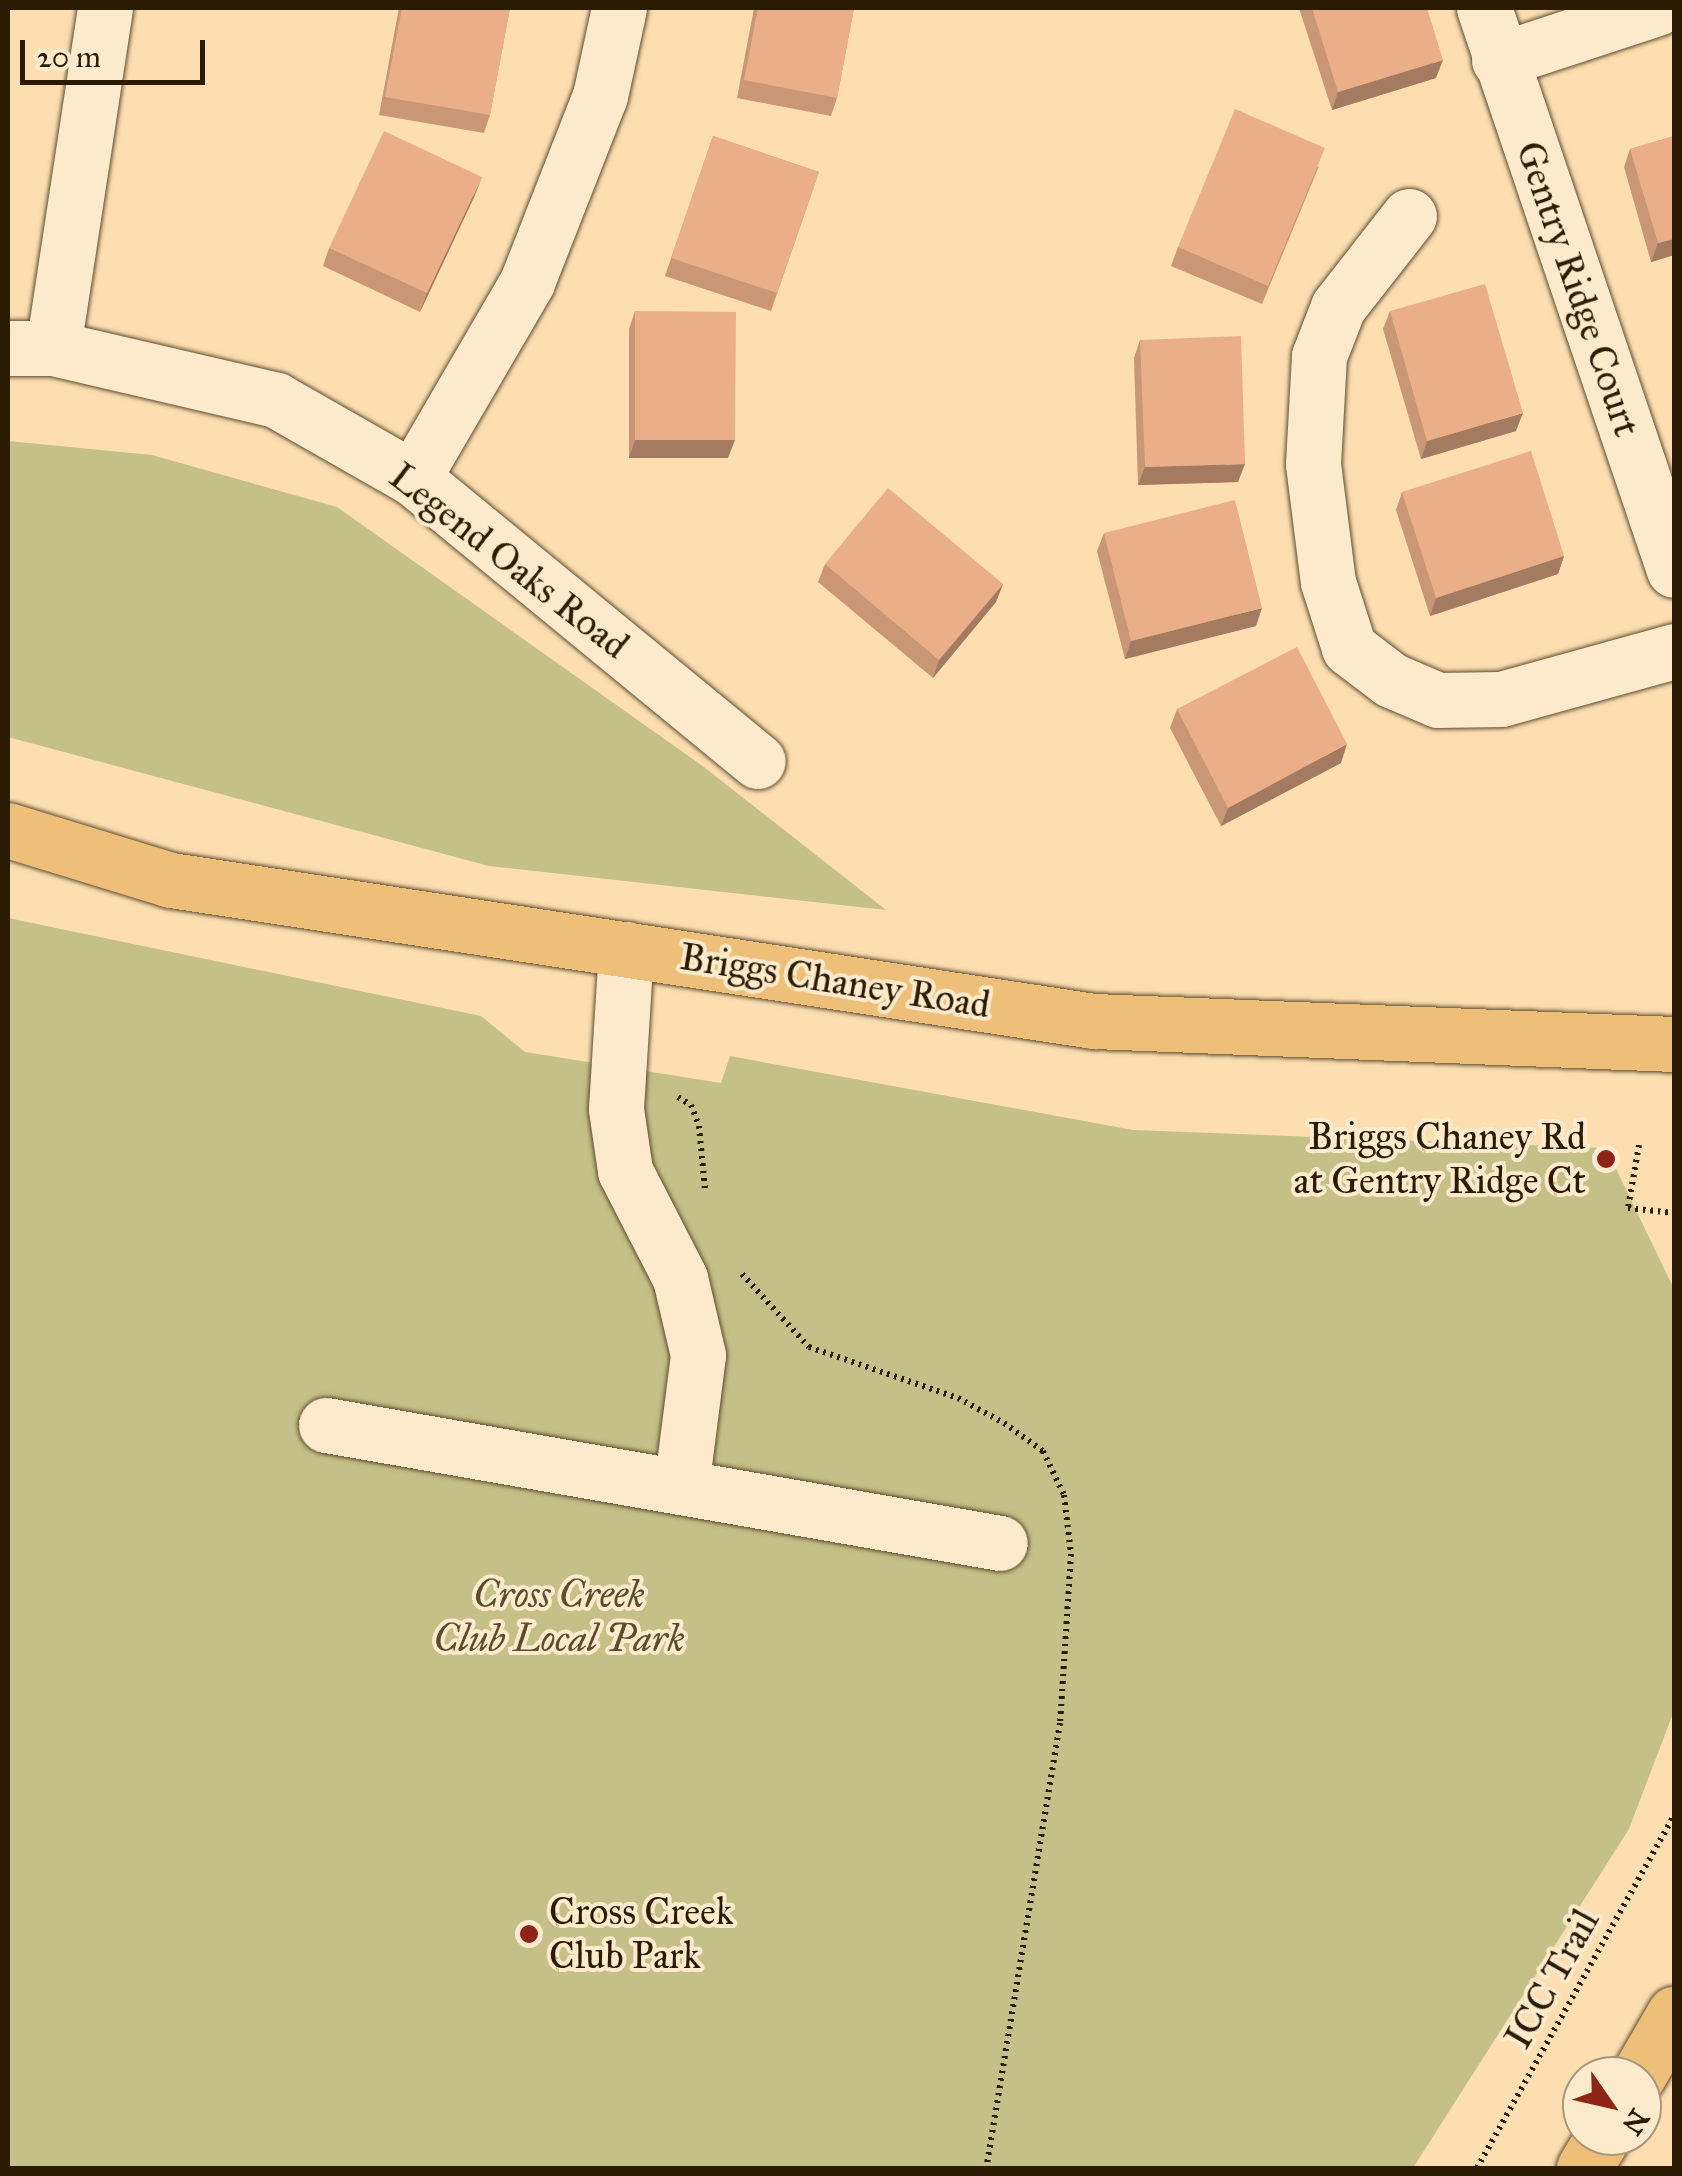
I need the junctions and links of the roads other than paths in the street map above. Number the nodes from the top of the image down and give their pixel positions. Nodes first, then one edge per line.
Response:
1 (105, 8) edge
2 (619, 8) edge
3 (1484, 8) edge
4 (1658, 8) edge
5 (1499, 60) junction
6 (1409, 216) dead end
7 (30, 348) edge
8 (413, 478) junction
9 (1674, 570) edge
10 (1674, 651) edge
11 (758, 761) dead end
12 (8, 830) edge
13 (626, 949) junction
14 (1674, 1044) edge
15 (326, 1425) dead end
16 (681, 1487) junction
17 (1000, 1543) dead end
18 (1674, 2014) edge
19 (1650, 2056) edge

1 - 7 street
2 - 8 street
3 - 5 street, Gentry Ridge Court
4 - 5 street
5 - 9 street, Gentry Ridge Court
6 - 10 street
7 - 8 street, Legend Oaks Road
8 - 11 street, Legend Oaks Road
12 - 13 main road, Briggs Chaney Road
13 - 14 main road, Briggs Chaney Road
13 - 16 street
15 - 16 street
16 - 17 street
18 - 19 main road

